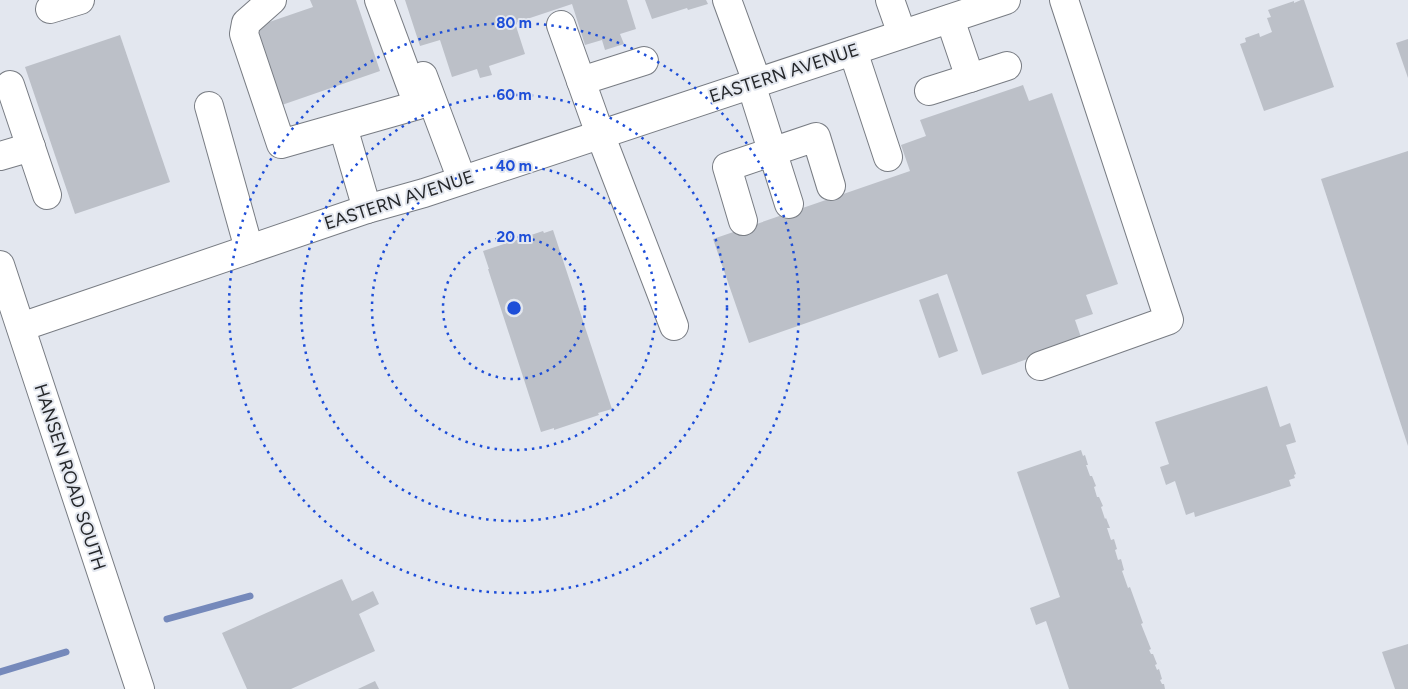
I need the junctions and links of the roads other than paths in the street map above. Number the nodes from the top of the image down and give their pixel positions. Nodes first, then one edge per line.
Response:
1 (80, 0) edge
2 (272, 0) edge
3 (379, 0) edge
4 (394, 0) edge
5 (726, 0) edge
6 (890, 0) edge
7 (1006, 0) edge
8 (1064, 0) edge
9 (50, 9) dead end
10 (950, 19) junction
11 (561, 25) dead end
12 (902, 34) junction
13 (852, 51) junction
14 (644, 61) dead end
15 (1007, 66) dead end
16 (970, 78) junction
17 (582, 81) junction
18 (754, 83) junction
19 (10, 85) dead end
20 (929, 91) dead end
21 (209, 106) dead end
22 (343, 127) junction
23 (600, 134) junction
24 (30, 147) junction
25 (772, 151) junction
26 (0, 156) edge
27 (888, 156) dead end
28 (462, 180) junction
29 (831, 186) dead end
30 (47, 194) dead end
31 (790, 204) dead end
32 (367, 209) junction
33 (743, 221) dead end
34 (249, 249) junction
35 (0, 266) edge
36 (674, 326) dead end
37 (21, 327) junction
38 (1040, 366) dead end
39 (140, 689) edge

1 - 9 street
2 - 22 street
3 - 22 street
4 - 28 street
5 - 18 street
6 - 12 street
7 - 10 street, EASTERN AVENUE
8 - 38 street
10 - 12 street, EASTERN AVENUE
10 - 16 street
11 - 17 street
12 - 13 street, EASTERN AVENUE
13 - 18 street, EASTERN AVENUE
13 - 27 street
14 - 17 street
15 - 16 street
16 - 20 street
17 - 23 street
18 - 23 street, EASTERN AVENUE
18 - 25 street
19 - 24 street
21 - 34 street
22 - 32 street
23 - 28 street, EASTERN AVENUE
23 - 36 street
24 - 26 street
24 - 30 street
25 - 29 street
25 - 31 street
25 - 33 street
28 - 32 street, EASTERN AVENUE
32 - 34 street, EASTERN AVENUE
34 - 37 street, EASTERN AVENUE
35 - 37 street, HANSEN ROAD SOUTH
37 - 39 street, HANSEN ROAD SOUTH

